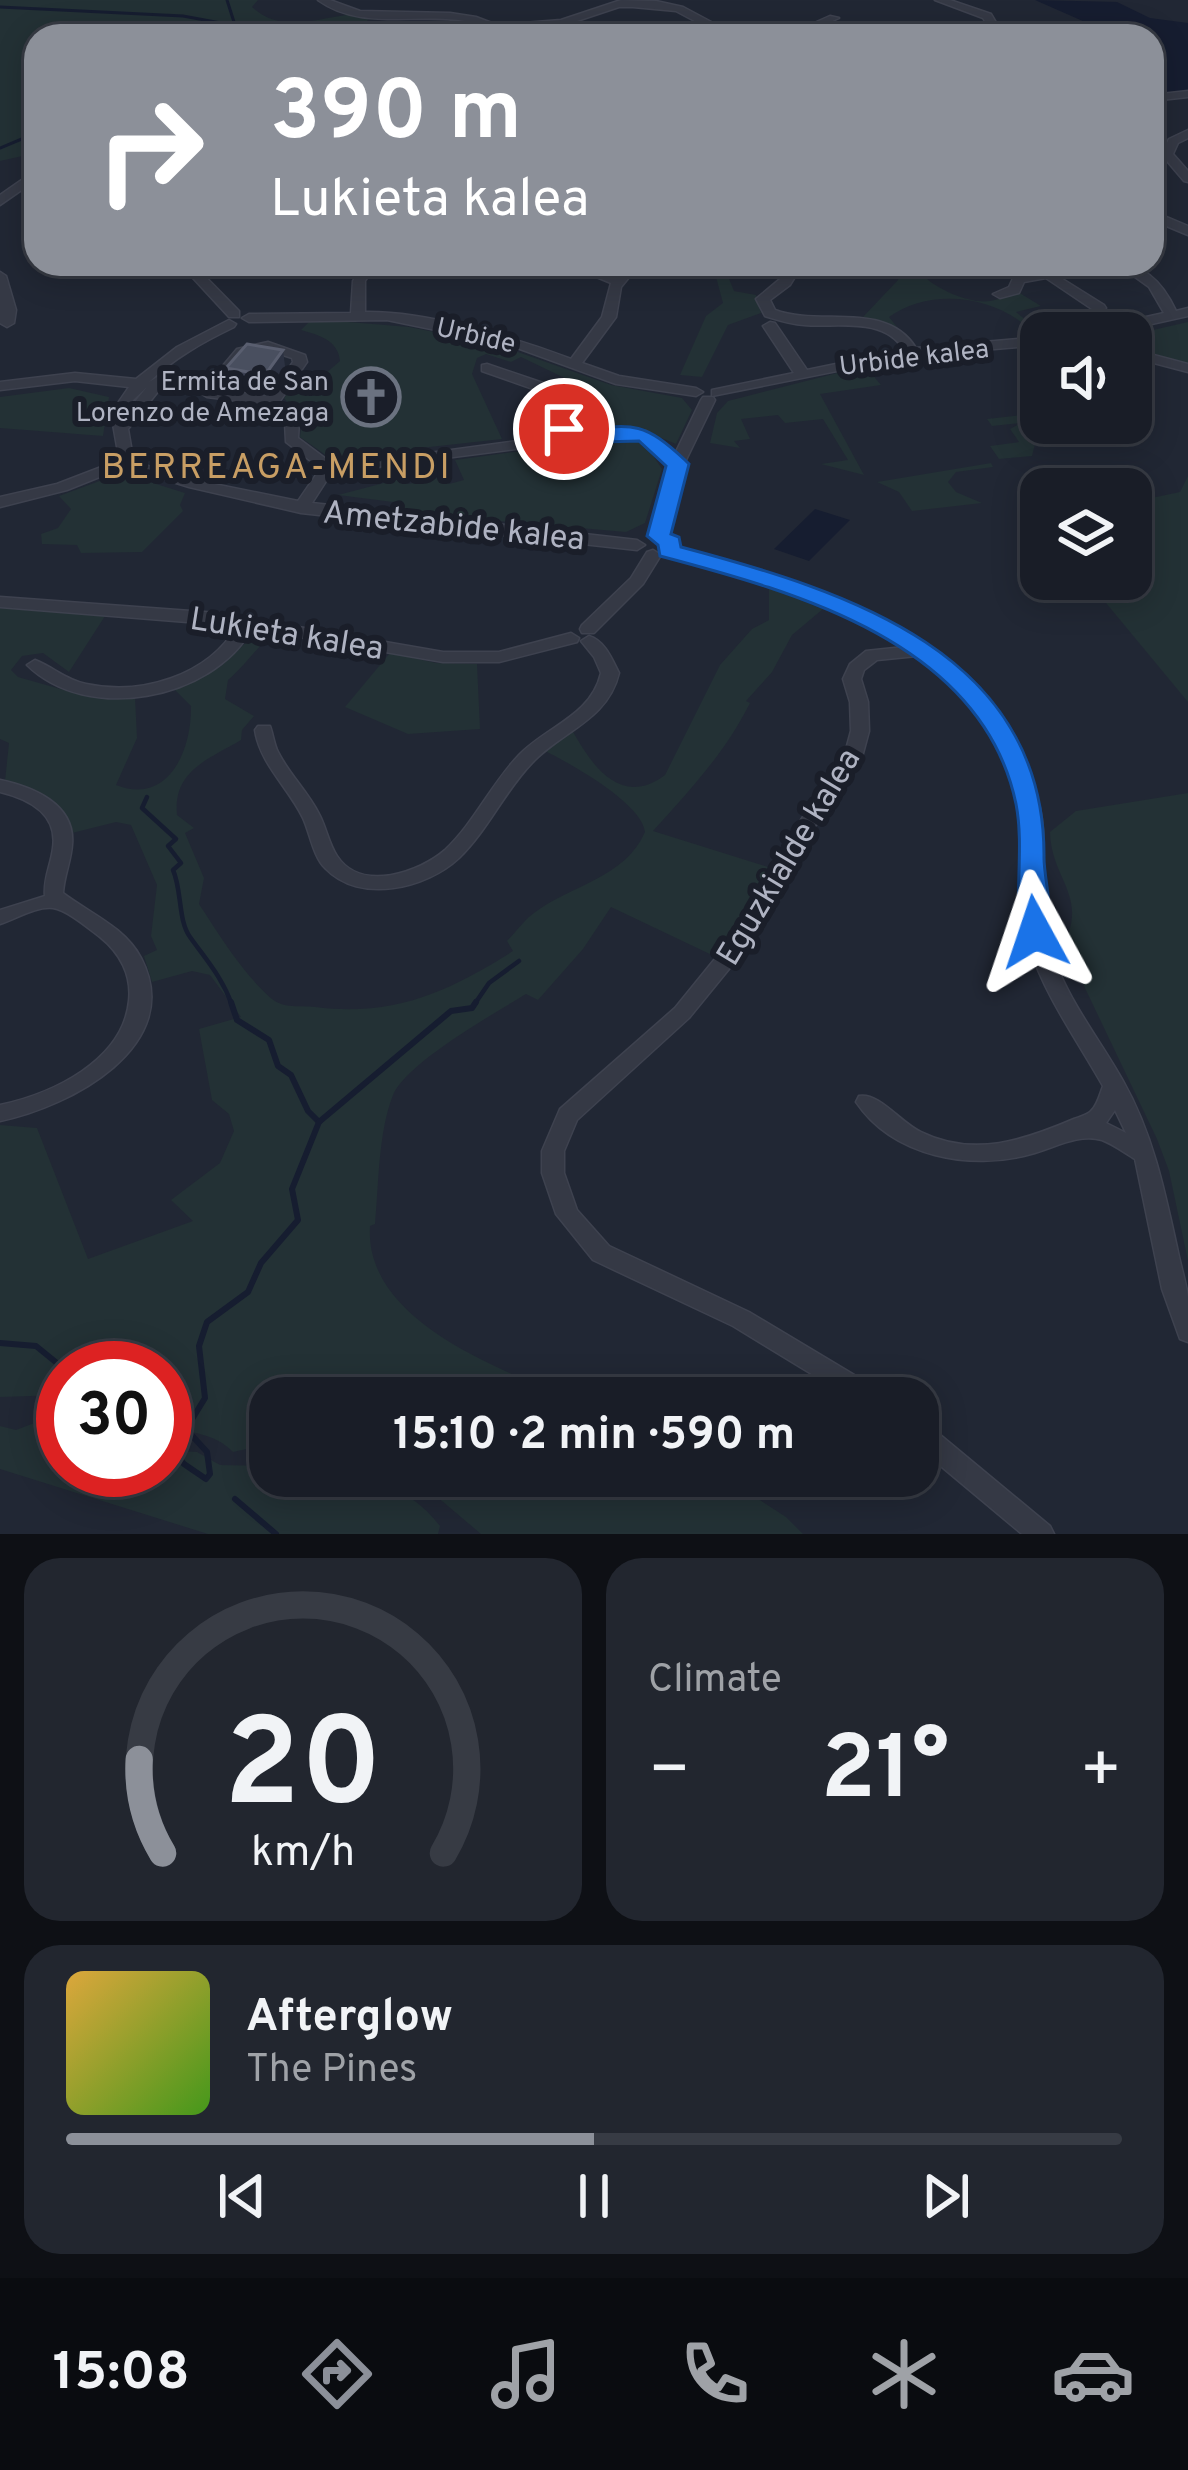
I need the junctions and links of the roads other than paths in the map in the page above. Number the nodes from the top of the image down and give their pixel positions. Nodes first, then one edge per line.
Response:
1 (323, 0) edge
2 (940, 0) edge
3 (637, 2) edge
4 (422, 5) edge
5 (834, 18) dead end
6 (704, 20) edge
7 (475, 24) edge
8 (542, 24) edge
9 (819, 24) edge
10 (994, 24) edge
11 (1188, 133) edge
12 (1188, 178) edge
13 (0, 276) edge
14 (197, 276) edge
15 (362, 276) edge
16 (604, 276) edge
17 (623, 276) edge
18 (788, 276) edge
19 (1036, 276) edge
20 (1051, 276) edge
21 (1143, 276) edge
22 (618, 281) junction
23 (1000, 294) dead end
24 (1166, 298) junction
25 (1188, 310) edge
26 (1096, 312) edge
27 (358, 315) junction
28 (1172, 316) junction
29 (237, 319) junction
30 (1152, 320) edge
31 (7, 323) dead end
32 (770, 326) dead end
33 (1020, 343) edge
34 (188, 349) junction
35 (912, 352) junction
36 (567, 355) junction
37 (1152, 359) edge
38 (487, 368) dead end
39 (1188, 368) edge
40 (158, 369) junction
41 (803, 376) junction
42 (114, 378) junction
43 (0, 388) edge
44 (137, 391) junction
45 (707, 395) junction
46 (273, 401) junction
47 (121, 429) junction
48 (570, 438) junction
49 (125, 462) junction
50 (677, 464) junction
51 (330, 470) junction
52 (0, 502) edge
53 (301, 508) junction
54 (654, 547) junction
55 (0, 602) edge
56 (877, 622) junction
57 (247, 623) junction
58 (583, 636) junction
59 (903, 638) junction
60 (879, 651) junction
61 (923, 651) junction
62 (35, 665) dead end
63 (264, 730) dead end
64 (0, 786) edge
65 (54, 877) junction
66 (60, 901) junction
67 (9, 913) edge
68 (1114, 1084) junction
69 (867, 1102) dead end
70 (0, 1113) edge
71 (1129, 1120) junction
72 (1101, 1125) junction
73 (1144, 1154) junction
74 (1188, 1332) edge
75 (837, 1377) edge
76 (939, 1449) edge
77 (1041, 1534) edge

1 - 4 street
2 - 10 street
3 - 6 street
3 - 8 street
4 - 7 street
5 - 9 street
11 - 12 street
13 - 31 street
14 - 29 street
15 - 27 street
16 - 22 street
17 - 22 street
18 - 35 street
19 - 23 street
20 - 26 street
21 - 24 street
22 - 36 street
24 - 25 street
24 - 28 street
25 - 28 street
27 - 29 street, Urbide
27 - 36 street, Urbide
28 - 30 street
29 - 34 street
32 - 41 street
33 - 35 street, Urbide kalea
34 - 40 street
34 - 44 street
35 - 41 street, Urbide kalea
36 - 45 street, Urbide
37 - 39 street
38 - 48 street
40 - 42 street
40 - 44 street
41 - 45 street, Urbide kalea
42 - 43 street
42 - 44 street
43 - 44 street
44 - 47 street
44 - 47 street
45 - 50 street, Lukieta kalea
46 - 46 street
46 - 51 street
47 - 49 street
48 - 50 street
48 - 51 street
49 - 52 street
49 - 53 street, Ametzabide kalea
50 - 54 street, Lukieta kalea
51 - 53 street
53 - 54 street, Ametzabide kalea
54 - 56 street, Ametzabide kalea
54 - 58 street, Lukieta kalea
55 - 57 street, Lukieta kalea
56 - 59 street, Ametzabide kalea
56 - 60 street, Eguzkialde kalea
57 - 58 street, Lukieta kalea
57 - 62 street
58 - 63 street
59 - 60 street
59 - 61 street, Ametzabide kalea
60 - 61 street
60 - 75 street, Eguzkialde kalea
61 - 68 street, Ametzabide kalea
64 - 65 street
65 - 66 street
65 - 67 street
66 - 67 street
66 - 70 street
68 - 71 street, Ametzabide kalea
68 - 72 street
69 - 72 street
71 - 72 street
71 - 73 street, Ametzabide kalea
72 - 73 street
73 - 74 street, Ametzabide kalea
76 - 77 street

